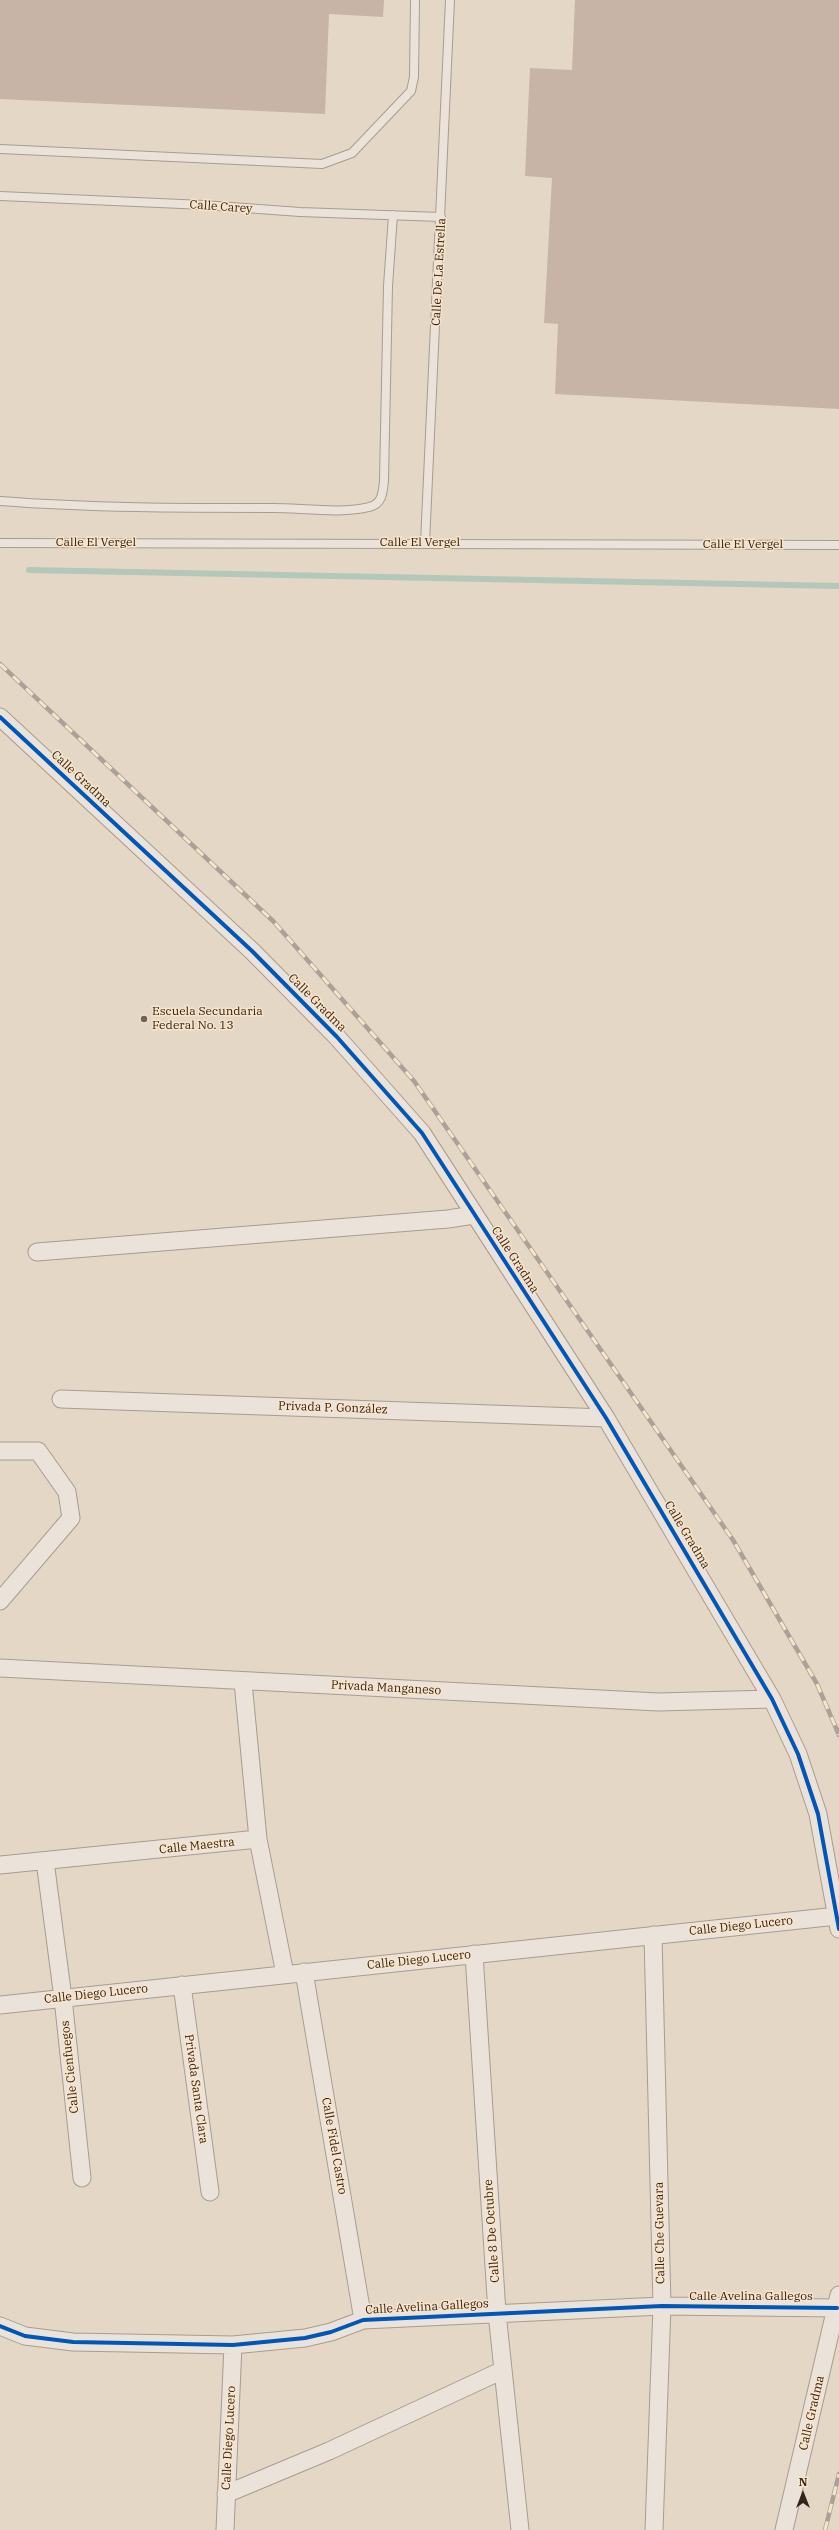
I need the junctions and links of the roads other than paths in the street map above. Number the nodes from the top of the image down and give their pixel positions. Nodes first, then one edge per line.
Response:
1 (415, 0) edge
2 (450, 0) edge
3 (0, 149) edge
4 (0, 196) edge
5 (393, 215) junction
6 (441, 217) junction
7 (0, 502) edge
8 (0, 543) edge
9 (425, 543) junction
10 (839, 545) edge
11 (0, 718) edge
12 (474, 1214) junction
13 (37, 1252) dead end
14 (61, 1398) dead end
15 (606, 1418) junction
16 (0, 1451) edge
17 (0, 1601) edge
18 (0, 1668) edge
19 (243, 1682) junction
20 (772, 1699) junction
21 (258, 1840) junction
22 (45, 1861) junction
23 (0, 1865) edge
24 (838, 1922) edge
25 (653, 1935) junction
26 (474, 1954) junction
27 (304, 1972) junction
28 (285, 1974) junction
29 (182, 1985) junction
30 (63, 1998) junction
31 (0, 2005) edge
32 (82, 2178) dead end
33 (210, 2192) dead end
34 (838, 2301) edge
35 (662, 2306) junction
36 (497, 2312) junction
37 (363, 2320) junction
38 (0, 2326) edge
39 (233, 2345) junction
40 (503, 2370) junction
41 (226, 2494) junction
42 (225, 2530) edge
43 (520, 2530) edge
44 (654, 2530) edge
45 (784, 2530) edge

1 - 3 lane
2 - 6 lane, Calle De La Estrella
4 - 5 lane, Calle Carey
5 - 6 lane, Calle Carey
5 - 7 lane
6 - 9 lane, Calle De La Estrella
8 - 9 lane, Calle El Vergel
9 - 10 lane, Calle El Vergel
11 - 12 street, Calle Gradma
12 - 13 street
12 - 15 street, Calle Gradma
14 - 15 street, Privada P. González
15 - 20 street, Calle Gradma
16 - 17 street
18 - 19 street, Privada Manganeso
19 - 20 street, Privada Manganeso
19 - 21 street
20 - 24 street, Calle Gradma
21 - 22 street, Calle Maestra
21 - 28 street
22 - 23 street, Calle Maestra
22 - 30 street, Calle Cienfuegos
24 - 25 street, Calle Diego Lucero
25 - 26 street, Calle Diego Lucero
25 - 35 street, Calle Che Guevara
26 - 27 street, Calle Diego Lucero
26 - 36 street, Calle 8 De Octubre
27 - 28 street, Calle Diego Lucero
27 - 37 street, Calle Fidel Castro
28 - 29 street, Calle Diego Lucero
29 - 30 street, Calle Diego Lucero
29 - 33 street, Privada Santa Clara
30 - 31 street, Calle Diego Lucero
30 - 32 street, Calle Cienfuegos
34 - 35 street, Calle Avelina Gallegos
34 - 45 street, Calle Gradma
35 - 36 street, Calle Avelina Gallegos
35 - 44 street, Calle Che Guevara
36 - 37 street, Calle Avelina Gallegos
36 - 40 street, Calle 8 De Octubre
37 - 39 street, Calle Avelina Gallegos
38 - 39 street, Calle Avelina Gallegos
39 - 41 street, Calle Diego Lucero
40 - 41 street
40 - 43 street, Calle 8 De Octubre
41 - 42 street, Calle Diego Lucero

